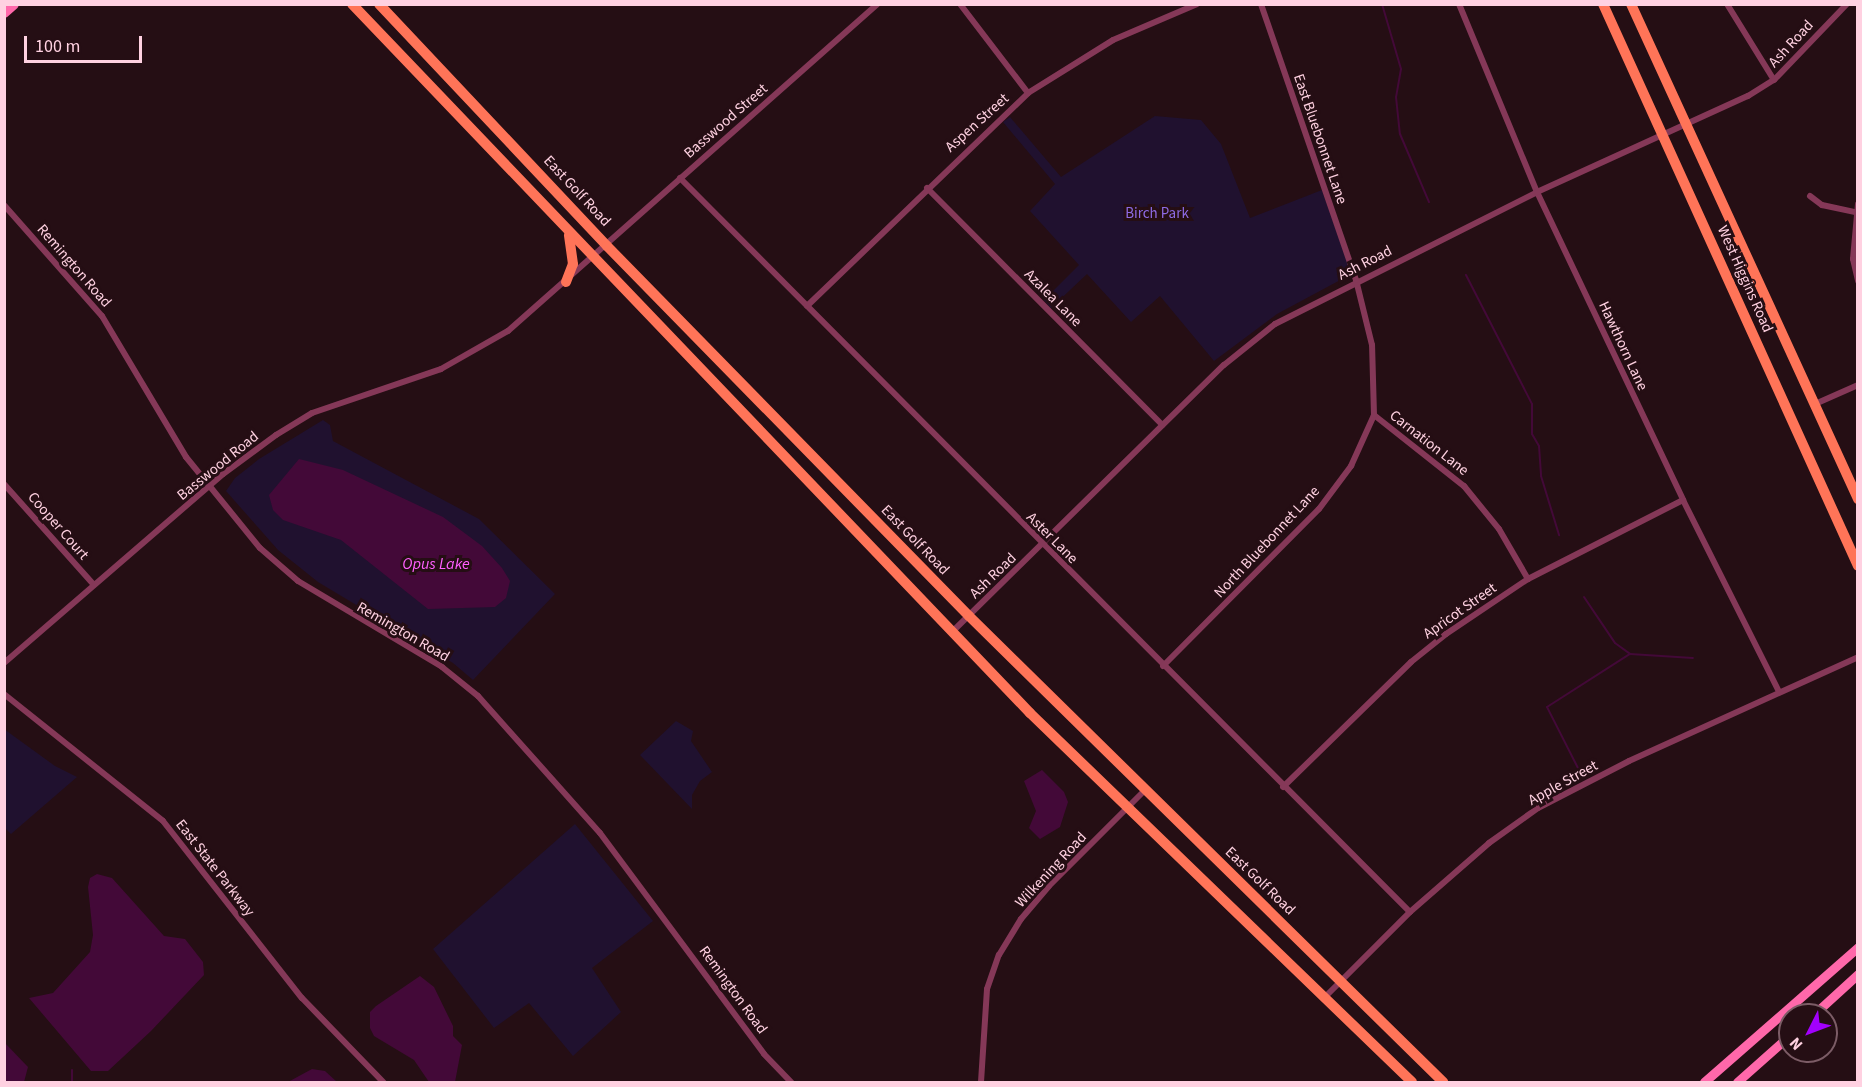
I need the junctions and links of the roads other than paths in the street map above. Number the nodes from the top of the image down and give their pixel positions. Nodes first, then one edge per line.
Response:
1 (14, 4) edge
2 (352, 4) edge
3 (380, 4) edge
4 (877, 4) edge
5 (960, 4) edge
6 (1197, 4) edge
7 (1261, 4) edge
8 (1459, 4) edge
9 (1603, 4) edge
10 (1632, 4) edge
11 (1727, 4) edge
12 (1848, 4) edge
13 (4, 13) edge
14 (1774, 80) junction
15 (1028, 93) junction
16 (1687, 125) junction
17 (1662, 136) junction
18 (680, 178) junction
19 (927, 188) junction
20 (1537, 192) junction
21 (1810, 196) dead end
22 (1857, 204) edge
23 (4, 205) edge
24 (1855, 212) junction
25 (567, 229) junction
26 (607, 246) junction
27 (594, 258) junction
28 (1356, 280) junction
29 (1857, 281) edge
30 (566, 282) junction
31 (807, 306) junction
32 (1857, 385) edge
33 (1815, 404) junction
34 (1374, 415) junction
35 (1162, 425) junction
36 (4, 484) edge
37 (209, 489) junction
38 (1857, 499) edge
39 (1683, 500) junction
40 (1043, 545) junction
41 (1857, 566) edge
42 (1528, 579) junction
43 (94, 585) junction
44 (969, 616) junction
45 (952, 632) junction
46 (1857, 657) edge
47 (4, 663) edge
48 (1163, 666) junction
49 (1779, 692) junction
50 (4, 694) edge
51 (1283, 787) junction
52 (1144, 791) junction
53 (1128, 807) junction
54 (1410, 912) junction
55 (1857, 947) edge
56 (1857, 974) edge
57 (1341, 980) junction
58 (1325, 997) junction
59 (1825, 1003) edge
60 (1778, 1046) edge
61 (382, 1083) edge
62 (791, 1083) edge
63 (981, 1083) edge
64 (1412, 1083) edge
65 (1443, 1083) edge
66 (1704, 1083) edge
67 (1737, 1083) edge

1 - 13 main road
2 - 25 main road
3 - 26 main road, East Golf Road
4 - 18 street, Basswood Street
5 - 15 street
6 - 15 street, Aspen Street
7 - 28 street, East Bluebonnet Lane
8 - 20 street, Hawthorn Lane
9 - 17 main road, West Higgins Road
10 - 16 main road, West Higgins Road
11 - 14 street
12 - 14 street, Ash Road
14 - 16 street, Ash Road
15 - 19 street, Aspen Street
16 - 17 street, Ash Road
16 - 33 main road, West Higgins Road
17 - 20 street, Ash Road
17 - 41 main road, West Higgins Road
18 - 26 street, Basswood Street
18 - 31 street, Aster Lane
19 - 31 street, Aspen Street
19 - 35 street, Azalea Lane
20 - 28 street, Ash Road
20 - 39 street, Hawthorn Lane
21 - 24 street
22 - 24 street
23 - 37 street, Remington Road
24 - 29 street
25 - 27 main road
25 - 30 main road
26 - 27 street, Basswood Street
26 - 44 main road, East Golf Road
27 - 30 street, Basswood Road
27 - 45 main road
28 - 34 street, North Bluebonnet Lane
28 - 35 street, Ash Road
30 - 37 street, Basswood Road
31 - 40 street, Aster Lane
32 - 33 street
33 - 38 main road, West Higgins Road
34 - 42 street, Carnation Lane
34 - 48 street, North Bluebonnet Lane
35 - 40 street, Ash Road
36 - 43 street, Cooper Court
37 - 43 street, Basswood Road
37 - 62 street, Remington Road
39 - 42 street, Apricot Street
39 - 49 street, Hawthorn Lane
40 - 44 street, Ash Road
40 - 48 street, Aster Lane
42 - 51 street, Apricot Street
43 - 47 street, Basswood Road
44 - 45 street, Ash Road
44 - 52 main road, East Golf Road
45 - 53 main road
46 - 49 street, Apple Street
48 - 51 street, Aster Lane
49 - 54 street, Apple Street
50 - 61 street, East State Parkway
51 - 54 street, Aster Lane
52 - 53 street, Wilkening Road
52 - 57 main road, East Golf Road
53 - 58 main road
53 - 63 street, Wilkening Road
54 - 57 street, Apple Street
55 - 66 main road
56 - 59 main road
57 - 58 street, Apple Street
57 - 65 main road, East Golf Road
58 - 64 main road
60 - 67 main road

